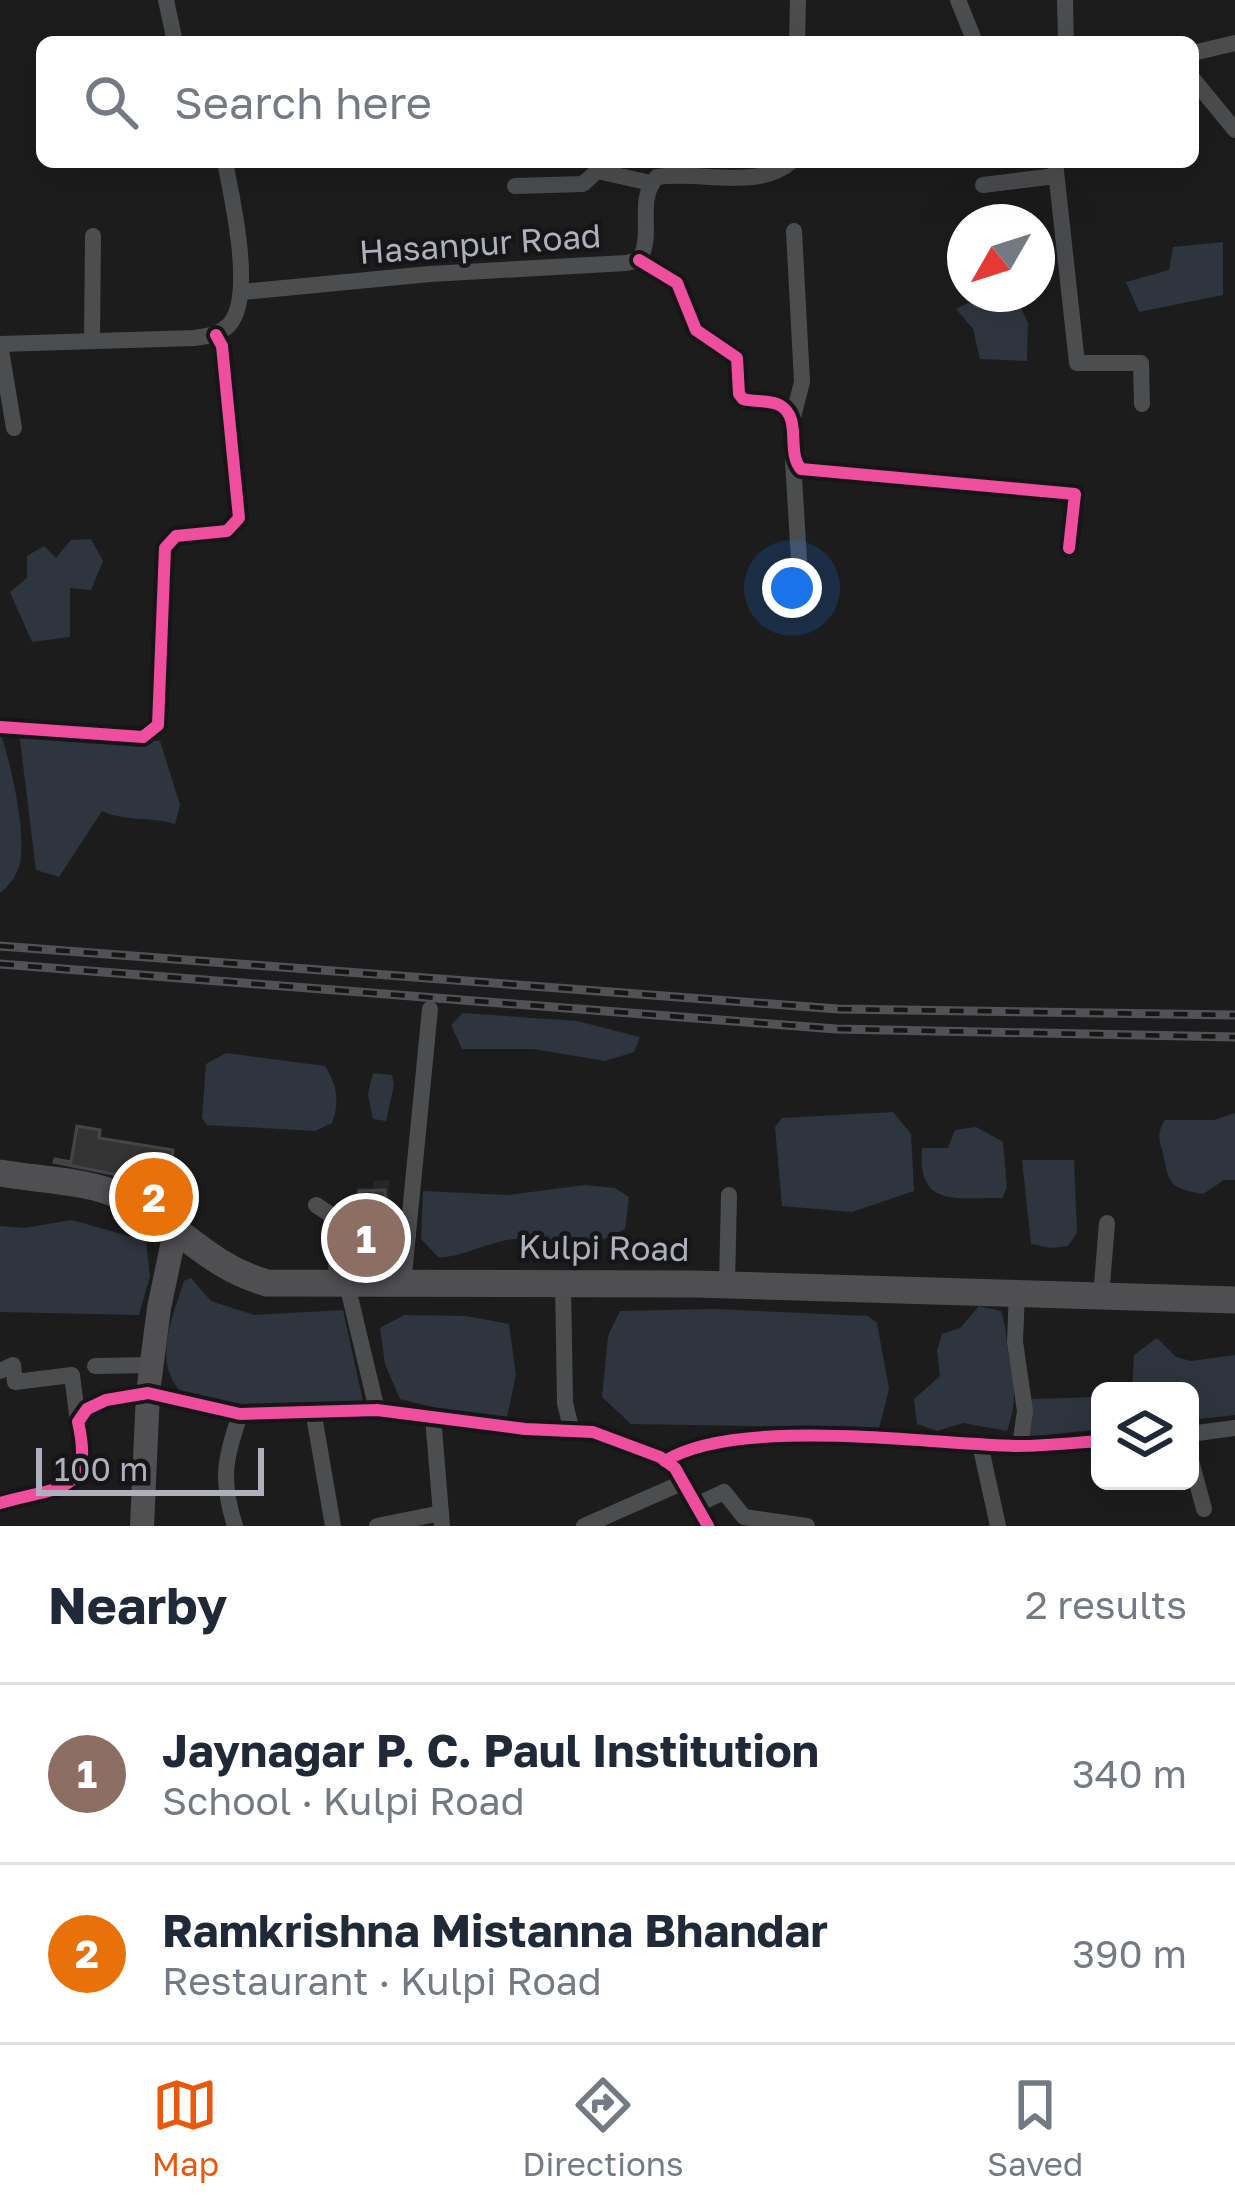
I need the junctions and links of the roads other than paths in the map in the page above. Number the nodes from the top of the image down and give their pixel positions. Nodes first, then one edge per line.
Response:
1 (166, 0) edge
2 (798, 0) edge
3 (958, 0) edge
4 (1065, 0) edge
5 (175, 36) edge
6 (797, 36) edge
7 (973, 36) edge
8 (1066, 36) edge
9 (1235, 43) edge
10 (1199, 52) edge
11 (1199, 87) edge
12 (1235, 130) edge
13 (226, 168) edge
14 (778, 168) edge
15 (1056, 169) edge
16 (650, 183) junction
17 (983, 185) dead end
18 (515, 186) dead end
19 (794, 231) dead end
20 (93, 236) dead end
21 (639, 260) junction
22 (242, 292) junction
23 (217, 334) junction
24 (92, 341) junction
25 (0, 344) edge
26 (1142, 404) dead end
27 (792, 421) junction
28 (14, 428) dead end
29 (794, 460) junction
30 (1070, 548) dead end
31 (800, 560) dead end
32 (0, 727) edge
33 (430, 1009) dead end
34 (0, 1173) edge
35 (729, 1195) dead end
36 (316, 1205) dead end
37 (1107, 1223) dead end
38 (175, 1232) junction
39 (563, 1282) junction
40 (342, 1284) junction
41 (404, 1285) junction
42 (728, 1285) junction
43 (1018, 1291) junction
44 (1101, 1297) junction
45 (1235, 1300) edge
46 (152, 1365) junction
47 (94, 1366) dead end
48 (0, 1371) edge
49 (148, 1394) junction
50 (314, 1410) junction
51 (376, 1410) junction
52 (240, 1414) junction
53 (433, 1417) junction
54 (78, 1422) junction
55 (1235, 1428) edge
56 (572, 1432) junction
57 (1199, 1433) edge
58 (1091, 1442) edge
59 (980, 1444) junction
60 (1020, 1446) junction
61 (665, 1461) junction
62 (684, 1482) junction
63 (1199, 1490) edge
64 (0, 1503) edge
65 (698, 1504) junction
66 (1204, 1509) dead end
67 (441, 1520) edge
68 (142, 1526) edge
69 (236, 1526) edge
70 (333, 1526) edge
71 (377, 1526) edge
72 (584, 1526) edge
73 (708, 1526) edge
74 (807, 1526) edge
75 (998, 1526) edge

1 - 5 street
2 - 6 street
3 - 7 street
4 - 8 street
9 - 10 street
11 - 12 street
13 - 22 street
14 - 16 street
15 - 17 street
15 - 26 street
16 - 18 street
16 - 21 street, Hasanpur Road
19 - 27 street
20 - 24 street
21 - 22 street, Hasanpur Road
21 - 27 street
22 - 23 street
23 - 24 street
23 - 32 street
24 - 25 street
25 - 28 street
27 - 29 street
29 - 30 street
29 - 31 street
33 - 41 street
34 - 38 main road, Kulpi Road
35 - 42 street
36 - 40 street
37 - 44 street
38 - 40 main road, Kulpi Road
38 - 46 main road
39 - 41 main road, Kulpi Road
39 - 42 main road, Kulpi Road
39 - 56 street
40 - 41 main road, Kulpi Road
40 - 51 street
42 - 43 main road, Kulpi Road
43 - 44 main road, Kulpi Road
43 - 60 street
44 - 45 main road, Kulpi Road
46 - 47 street
46 - 49 main road
48 - 54 street
49 - 52 street
49 - 54 street
49 - 68 main road
50 - 51 street
50 - 52 street
50 - 70 street
51 - 53 street
52 - 69 street
53 - 56 street
53 - 67 street
54 - 64 street
55 - 57 street
56 - 61 street
58 - 60 street
59 - 60 street
59 - 61 street
59 - 75 street
61 - 62 street
62 - 65 street
62 - 72 street
63 - 66 street
65 - 73 street
65 - 74 street
67 - 71 street

